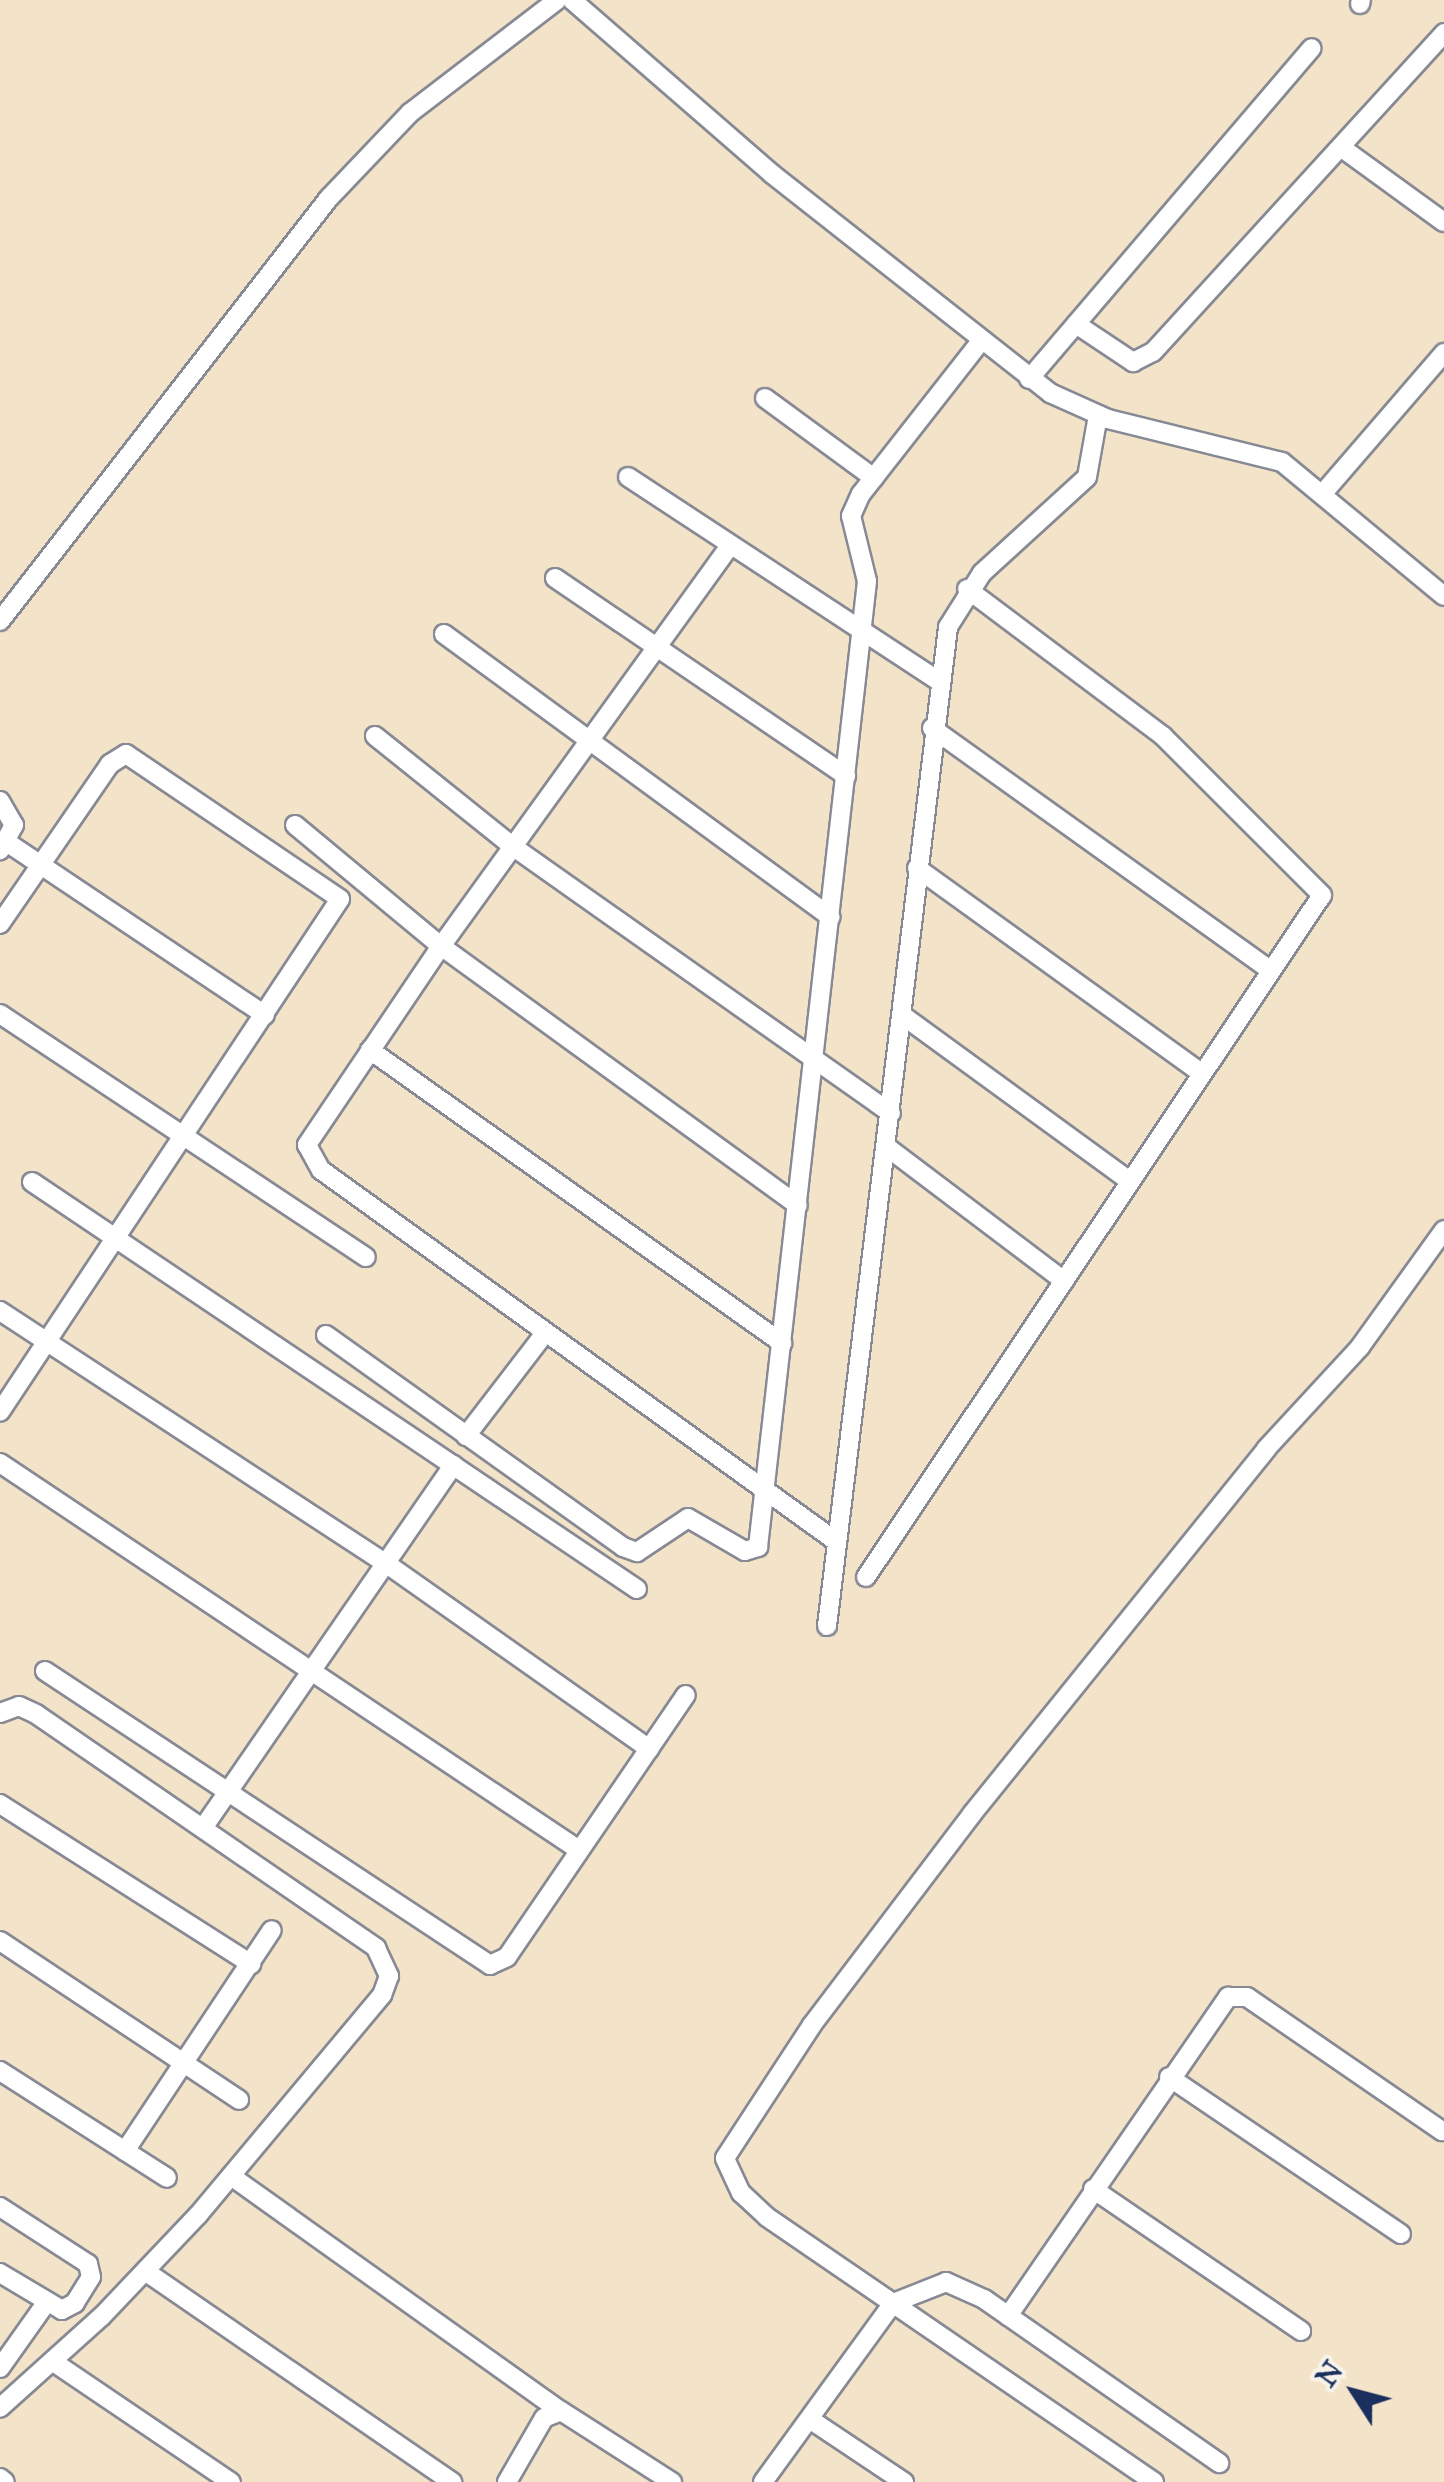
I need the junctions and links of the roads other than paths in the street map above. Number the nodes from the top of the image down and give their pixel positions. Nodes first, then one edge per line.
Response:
1 (559, 1) edge
2 (1444, 34) edge
3 (1312, 48) dead end
4 (1342, 148) junction
5 (1444, 222) edge
6 (1076, 324) junction
7 (980, 342) junction
8 (1444, 353) edge
9 (1029, 379) junction
10 (764, 398) dead end
11 (1098, 415) junction
12 (628, 477) dead end
13 (874, 478) junction
14 (1324, 492) junction
15 (730, 547) junction
16 (555, 578) dead end
17 (967, 589) junction
18 (1444, 596) edge
19 (0, 621) edge
20 (862, 632) junction
21 (444, 634) dead end
22 (657, 648) junction
23 (938, 680) junction
24 (932, 728) junction
25 (375, 736) dead end
26 (588, 745) junction
27 (846, 776) junction
28 (0, 801) edge
29 (294, 825) dead end
30 (4, 847) edge
31 (515, 848) junction
32 (42, 866) junction
33 (918, 868) junction
34 (830, 917) junction
35 (0, 924) edge
36 (441, 946) junction
37 (1268, 969) junction
38 (0, 1014) edge
39 (265, 1015) junction
40 (902, 1015) junction
41 (370, 1050) junction
42 (814, 1064) junction
43 (1200, 1072) junction
44 (891, 1114) junction
45 (187, 1138) junction
46 (887, 1147) junction
47 (1128, 1180) junction
48 (32, 1182) dead end
49 (798, 1204) junction
50 (1444, 1230) edge
51 (119, 1239) junction
52 (366, 1257) dead end
53 (1064, 1281) junction
54 (0, 1311) edge
55 (545, 1333) junction
56 (326, 1335) dead end
57 (49, 1342) junction
58 (782, 1344) junction
59 (0, 1412) edge
60 (466, 1436) junction
61 (0, 1462) edge
62 (453, 1464) junction
63 (765, 1493) junction
64 (837, 1542) junction
65 (387, 1564) junction
66 (866, 1577) dead end
67 (636, 1589) dead end
68 (827, 1626) dead end
69 (44, 1670) dead end
70 (312, 1672) junction
71 (686, 1695) dead end
72 (0, 1713) edge
73 (648, 1749) junction
74 (229, 1791) junction
75 (0, 1804) edge
76 (203, 1828) junction
77 (579, 1850) junction
78 (272, 1930) dead end
79 (0, 1941) edge
80 (251, 1964) junction
81 (185, 2063) junction
82 (0, 2071) edge
83 (1169, 2078) junction
84 (239, 2100) dead end
85 (1442, 2131) edge
86 (126, 2150) junction
87 (231, 2176) junction
88 (168, 2178) dead end
89 (1093, 2190) junction
90 (0, 2208) edge
91 (1401, 2234) dead end
92 (145, 2271) junction
93 (0, 2273) edge
94 (46, 2303) junction
95 (893, 2303) junction
96 (1008, 2316) junction
97 (1302, 2331) dead end
98 (52, 2362) junction
99 (0, 2368) edge
100 (0, 2408) edge
101 (561, 2411) junction
102 (810, 2420) junction
103 (1218, 2463) dead end
104 (231, 2482) edge
105 (452, 2482) edge
106 (507, 2482) edge
107 (672, 2482) edge
108 (763, 2482) edge
109 (904, 2482) edge
110 (1154, 2482) edge

1 - 7 street
1 - 19 street
2 - 4 street
3 - 6 street
4 - 5 street
4 - 6 street
6 - 9 street
7 - 9 street
7 - 13 street
8 - 14 street
9 - 11 street
10 - 13 street
11 - 14 street
11 - 17 street
12 - 15 street
13 - 20 street
14 - 18 street
15 - 20 street
15 - 22 street
16 - 22 street
17 - 23 street
17 - 37 street
20 - 23 street
20 - 27 street
21 - 26 street
22 - 26 street
22 - 27 street
23 - 24 street
24 - 33 street
24 - 37 street
25 - 31 street
26 - 31 street
26 - 34 street
27 - 34 street
28 - 30 street
29 - 36 street
30 - 32 street
31 - 36 street
31 - 42 street
32 - 35 street
32 - 39 street
32 - 39 street
33 - 40 street
33 - 43 street
34 - 42 street
36 - 41 street
36 - 49 street
37 - 43 street
38 - 45 street
39 - 45 street
40 - 44 street
40 - 47 street
41 - 55 street
41 - 58 street
42 - 44 street
42 - 49 street
43 - 47 street
44 - 46 street
45 - 51 street
45 - 52 street
46 - 53 street
46 - 64 street
47 - 53 street
48 - 51 street
49 - 58 street
50 - 95 street
51 - 57 street
51 - 62 street
53 - 66 street
54 - 57 street
55 - 60 street
55 - 63 street
56 - 60 street
57 - 59 street
57 - 65 street
58 - 63 street
60 - 63 street
61 - 70 street
62 - 65 street
62 - 67 street
63 - 64 street
64 - 68 street
65 - 70 street
65 - 73 street
69 - 74 street
70 - 74 street
70 - 77 street
71 - 73 street
72 - 76 street
73 - 77 street
74 - 76 street
74 - 77 street
75 - 80 street
76 - 87 street
78 - 80 street
79 - 81 street
80 - 81 street
81 - 84 street
81 - 86 street
82 - 86 street
83 - 85 street
83 - 89 street
83 - 91 street
86 - 88 street
87 - 92 street
87 - 101 street
89 - 96 street
89 - 97 street
90 - 94 street
92 - 98 street
92 - 105 street
93 - 94 street
94 - 99 street
95 - 96 street
95 - 102 street
95 - 110 street
96 - 103 street
98 - 100 street
98 - 104 street
101 - 106 street
101 - 107 street
102 - 108 street
102 - 109 street

